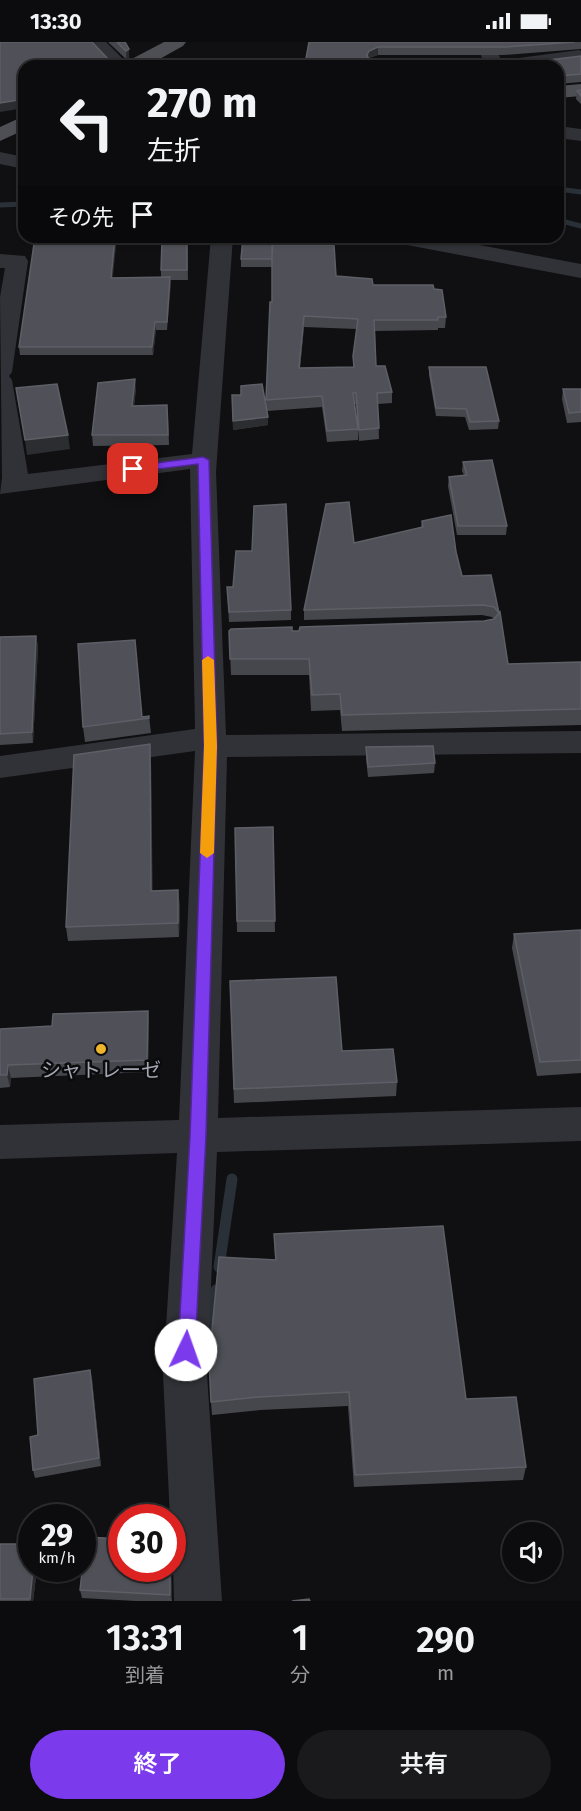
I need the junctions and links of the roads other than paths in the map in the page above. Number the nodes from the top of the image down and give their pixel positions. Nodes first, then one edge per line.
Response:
1 (96, 42) edge
2 (177, 42) edge
3 (485, 42) edge
4 (561, 42) edge
5 (580, 56) edge
6 (115, 60) edge
7 (144, 60) edge
8 (492, 60) edge
9 (553, 60) edge
10 (581, 90) edge
11 (564, 91) edge
12 (18, 126) edge
13 (564, 133) edge
14 (0, 135) edge
15 (581, 135) edge
16 (0, 158) edge
17 (18, 162) edge
18 (221, 243) edge
19 (434, 243) edge
20 (0, 261) edge
21 (581, 271) edge
22 (2, 341) edge
23 (0, 372) edge
24 (0, 380) edge
25 (203, 460) junction
26 (8, 485) edge
27 (211, 742) junction
28 (581, 742) edge
29 (0, 767) edge
30 (581, 1124) edge
31 (198, 1136) junction
32 (0, 1142) edge
33 (198, 1601) edge

1 - 6 street
2 - 7 main road
3 - 8 street
4 - 5 street
5 - 9 street
10 - 11 main road
12 - 14 main road
13 - 15 street
16 - 17 street
18 - 25 street
19 - 21 street
20 - 22 street
22 - 23 street
24 - 26 street
25 - 26 street
25 - 27 street
27 - 28 street
27 - 29 street
27 - 31 street
30 - 31 street
31 - 32 street
31 - 33 street

